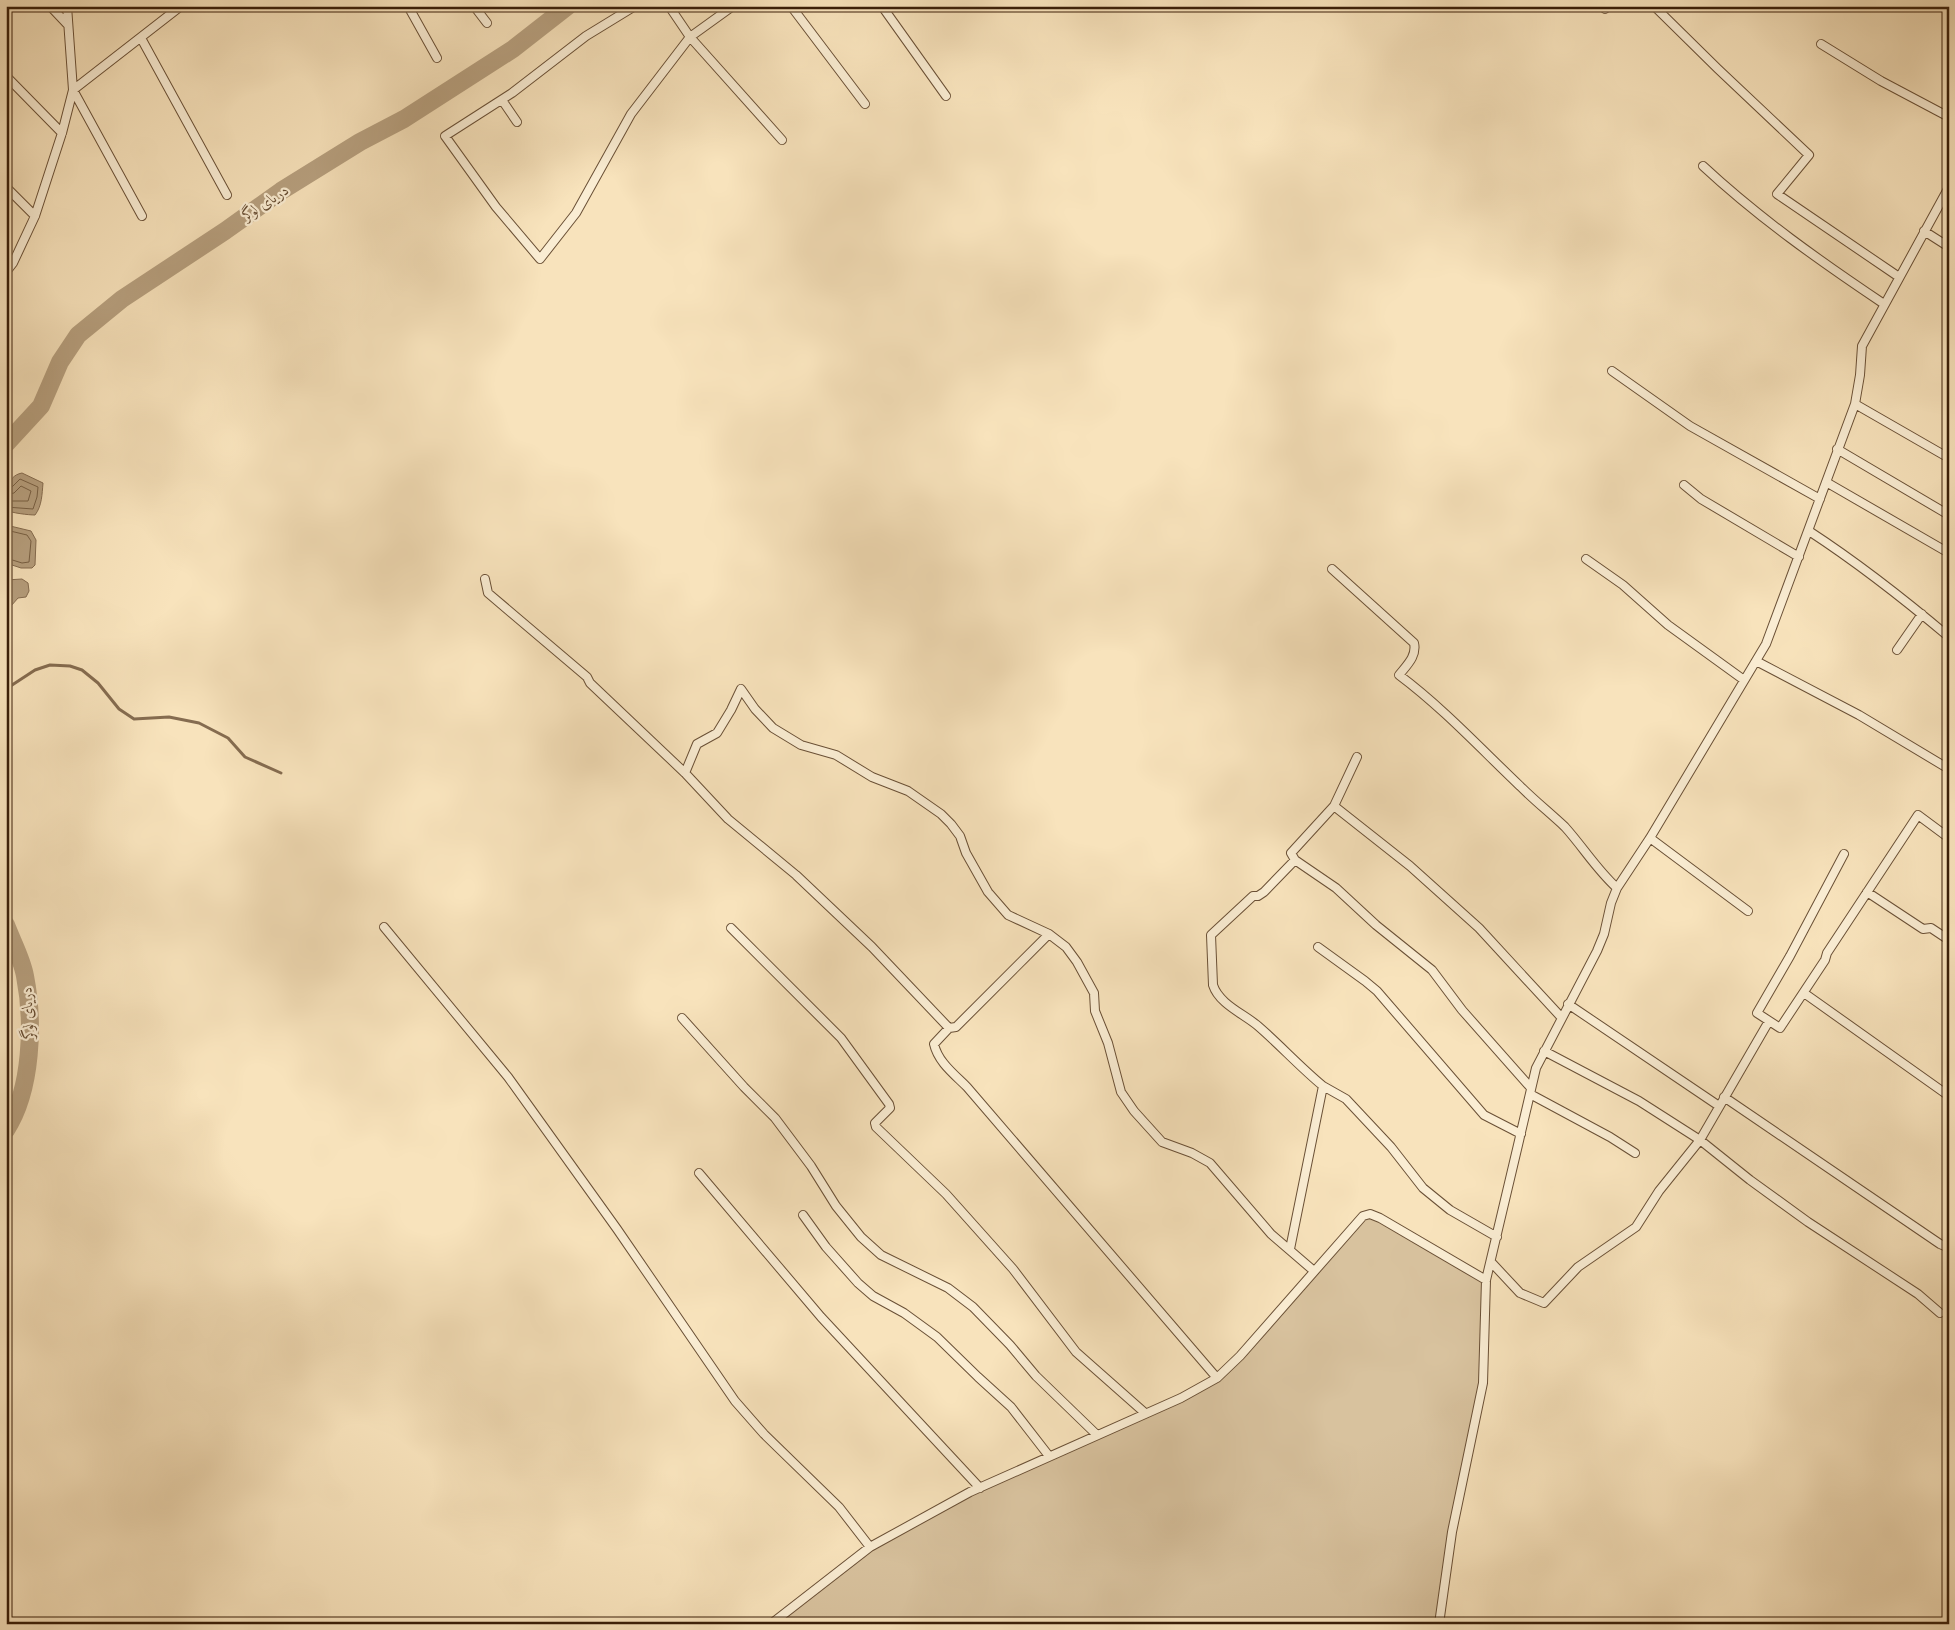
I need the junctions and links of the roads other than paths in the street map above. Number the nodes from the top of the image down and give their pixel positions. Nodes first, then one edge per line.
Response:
1 (50, 6) edge
2 (67, 6) edge
3 (180, 6) edge
4 (408, 6) edge
5 (474, 6) edge
6 (635, 6) edge
7 (669, 6) edge
8 (732, 6) edge
9 (791, 6) edge
10 (887, 6) edge
11 (1602, 6) edge
12 (1607, 6) edge
13 (1654, 6) edge
14 (487, 23) dead end
15 (68, 25) junction
16 (690, 37) junction
17 (140, 38) junction
18 (1821, 44) dead end
19 (438, 58) dead end
20 (6, 76) edge
21 (73, 90) junction
22 (946, 96) dead end
23 (502, 100) junction
24 (865, 104) dead end
25 (1949, 117) edge
26 (517, 122) dead end
27 (62, 133) junction
28 (782, 140) dead end
29 (1703, 166) dead end
30 (6, 187) edge
31 (1949, 187) edge
32 (227, 195) dead end
33 (35, 216) junction
34 (142, 216) dead end
35 (1924, 231) junction
36 (1949, 247) edge
37 (6, 272) edge
38 (1899, 277) junction
39 (1884, 304) junction
40 (1612, 371) dead end
41 (1855, 404) junction
42 (1837, 449) junction
43 (1949, 458) edge
44 (1826, 482) junction
45 (1684, 486) dead end
46 (1820, 498) junction
47 (1949, 515) edge
48 (1809, 531) junction
49 (1949, 553) edge
50 (1799, 557) junction
51 (1586, 559) dead end
52 (1332, 569) dead end
53 (485, 579) dead end
54 (1922, 614) junction
55 (1949, 637) edge
56 (1898, 650) dead end
57 (1756, 661) junction
58 (1744, 680) junction
59 (1357, 757) dead end
60 (1949, 769) edge
61 (685, 773) junction
62 (1334, 806) junction
63 (1650, 838) junction
64 (1949, 838) edge
65 (1844, 854) dead end
66 (1295, 860) junction
67 (1617, 888) junction
68 (1867, 892) junction
69 (1748, 911) dead end
70 (384, 927) dead end
71 (731, 928) dead end
72 (1049, 934) junction
73 (1949, 940) edge
74 (1318, 947) dead end
75 (1804, 993) junction
76 (1568, 1004) junction
77 (1561, 1017) junction
78 (682, 1018) dead end
79 (1769, 1021) junction
80 (949, 1028) junction
81 (1544, 1051) junction
82 (1323, 1086) junction
83 (1531, 1091) junction
84 (1724, 1096) junction
85 (1949, 1096) edge
86 (1719, 1106) junction
87 (1521, 1134) junction
88 (1700, 1140) junction
89 (1635, 1153) dead end
90 (699, 1173) dead end
91 (803, 1215) dead end
92 (1497, 1236) junction
93 (1949, 1248) edge
94 (1290, 1249) junction
95 (1490, 1262) junction
96 (1314, 1271) junction
97 (1486, 1280) junction
98 (1940, 1313) dead end
99 (1217, 1378) junction
100 (1145, 1413) junction
101 (1097, 1434) junction
102 (1049, 1456) junction
103 (980, 1488) junction
104 (870, 1547) junction
105 (771, 1624) edge
106 (1439, 1624) edge

1 - 15 street
2 - 15 street
3 - 17 street
4 - 19 street
5 - 14 street
6 - 23 street
7 - 16 street
8 - 16 street
9 - 24 street
10 - 22 street
11 - 12 street
13 - 38 street
15 - 21 street
16 - 23 street
16 - 28 street
17 - 21 street
17 - 32 street
18 - 25 street
20 - 27 street
21 - 27 street
21 - 34 street
23 - 26 street
27 - 33 street
29 - 39 street
30 - 33 street
31 - 35 street
33 - 37 street
35 - 36 street
35 - 38 street
38 - 39 street
39 - 41 street
40 - 46 street
41 - 42 street
41 - 43 street
42 - 44 street
42 - 47 street
44 - 46 street
44 - 49 street
45 - 50 street
46 - 48 street
48 - 50 street
48 - 54 street
50 - 57 street
51 - 58 street
52 - 67 street
53 - 61 street
54 - 55 street
54 - 56 street
57 - 58 street
57 - 60 street
58 - 63 street
59 - 62 street
61 - 72 street
61 - 80 street
62 - 66 street
62 - 77 street
63 - 67 street
63 - 69 street
64 - 68 street
65 - 79 street
66 - 82 street
66 - 83 street
67 - 76 street
68 - 73 street
68 - 75 street
70 - 104 street
71 - 100 street
72 - 80 street
72 - 94 street
74 - 87 street
75 - 79 street
75 - 85 street
76 - 77 street
76 - 86 street
77 - 81 street
78 - 101 street
79 - 84 street
80 - 99 street
81 - 83 street
81 - 88 street
82 - 92 street
82 - 94 street
83 - 87 street
83 - 89 street
84 - 86 street
84 - 93 street
86 - 88 street
87 - 92 street
88 - 95 street
88 - 98 street
90 - 103 street
91 - 102 street
92 - 95 street
94 - 96 street
95 - 97 street
96 - 97 street
96 - 99 street
97 - 106 street
99 - 100 street
100 - 101 street
101 - 102 street
102 - 103 street
103 - 104 street
104 - 105 street

